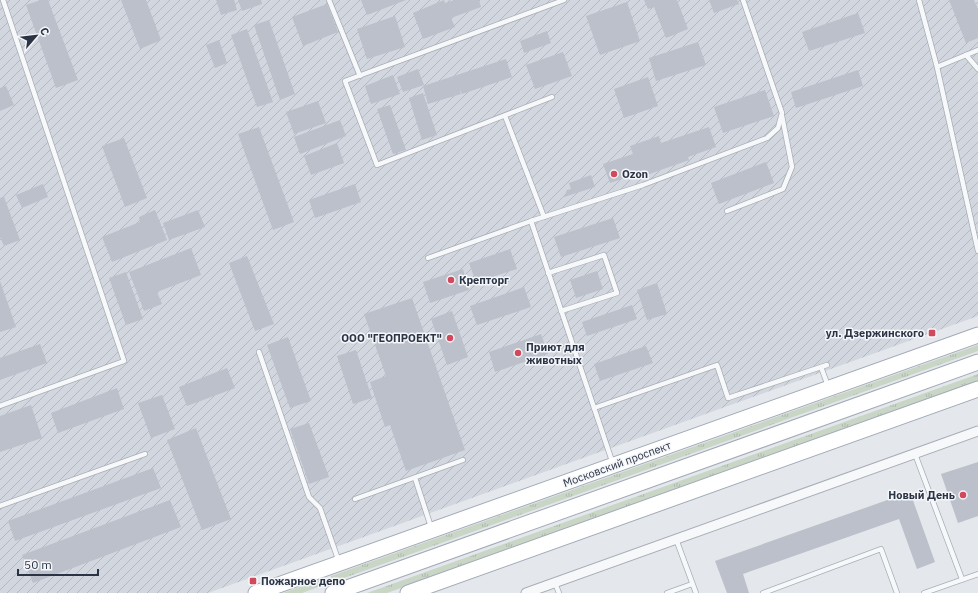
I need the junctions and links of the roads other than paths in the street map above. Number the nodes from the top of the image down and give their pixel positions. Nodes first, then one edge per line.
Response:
1 (3, 0) edge
2 (329, 0) edge
3 (564, 0) edge
4 (743, 0) edge
5 (919, 0) edge
6 (978, 50) edge
7 (966, 55) junction
8 (937, 67) junction
9 (978, 69) edge
10 (360, 76) junction
11 (552, 97) dead end
12 (782, 112) junction
13 (505, 116) junction
14 (726, 211) dead end
15 (544, 217) junction
16 (531, 221) junction
17 (978, 251) edge
18 (428, 258) dead end
19 (548, 273) junction
20 (561, 311) junction
21 (978, 335) edge
22 (259, 352) dead end
23 (978, 362) edge
24 (827, 365) dead end
25 (821, 367) junction
26 (829, 388) junction
27 (978, 389) edge
28 (0, 406) edge
29 (594, 408) junction
30 (978, 431) edge
31 (145, 454) dead end
32 (915, 454) junction
33 (463, 460) dead end
34 (613, 466) junction
35 (415, 478) junction
36 (355, 499) dead end
37 (0, 506) edge
38 (432, 531) junction
39 (676, 539) junction
40 (339, 564) junction
41 (978, 574) edge
42 (962, 579) junction
43 (555, 583) junction
44 (692, 584) junction
45 (256, 593) edge
46 (333, 593) edge
47 (408, 593) edge
48 (526, 593) edge
49 (558, 593) edge
50 (668, 593) edge
51 (696, 593) edge
52 (763, 593) edge
53 (897, 593) edge
54 (924, 593) edge

1 - 28 lane
2 - 10 lane
3 - 10 lane
4 - 12 lane
5 - 8 lane
6 - 7 lane
7 - 8 lane
7 - 9 lane
8 - 17 lane
10 - 13 lane
11 - 13 lane
12 - 14 lane
12 - 15 lane
13 - 15 lane
15 - 16 lane
16 - 18 lane
16 - 19 lane
19 - 20 lane
19 - 20 lane
20 - 29 lane
21 - 26 main road, Московский проспект
22 - 40 lane
23 - 46 main road
24 - 25 lane
25 - 26 lane
25 - 29 lane
26 - 34 main road, Московский проспект
27 - 47 main road
29 - 34 lane
30 - 32 street
31 - 37 lane
32 - 39 street
32 - 42 lane
33 - 35 lane
34 - 38 main road, Московский проспект
35 - 36 lane
35 - 38 lane
38 - 40 main road, Московский проспект
39 - 43 street
39 - 44 lane
40 - 45 main road, Московский проспект
41 - 42 lane
42 - 54 lane
43 - 48 street
43 - 49 lane
44 - 50 lane
44 - 51 lane
52 - 53 lane

